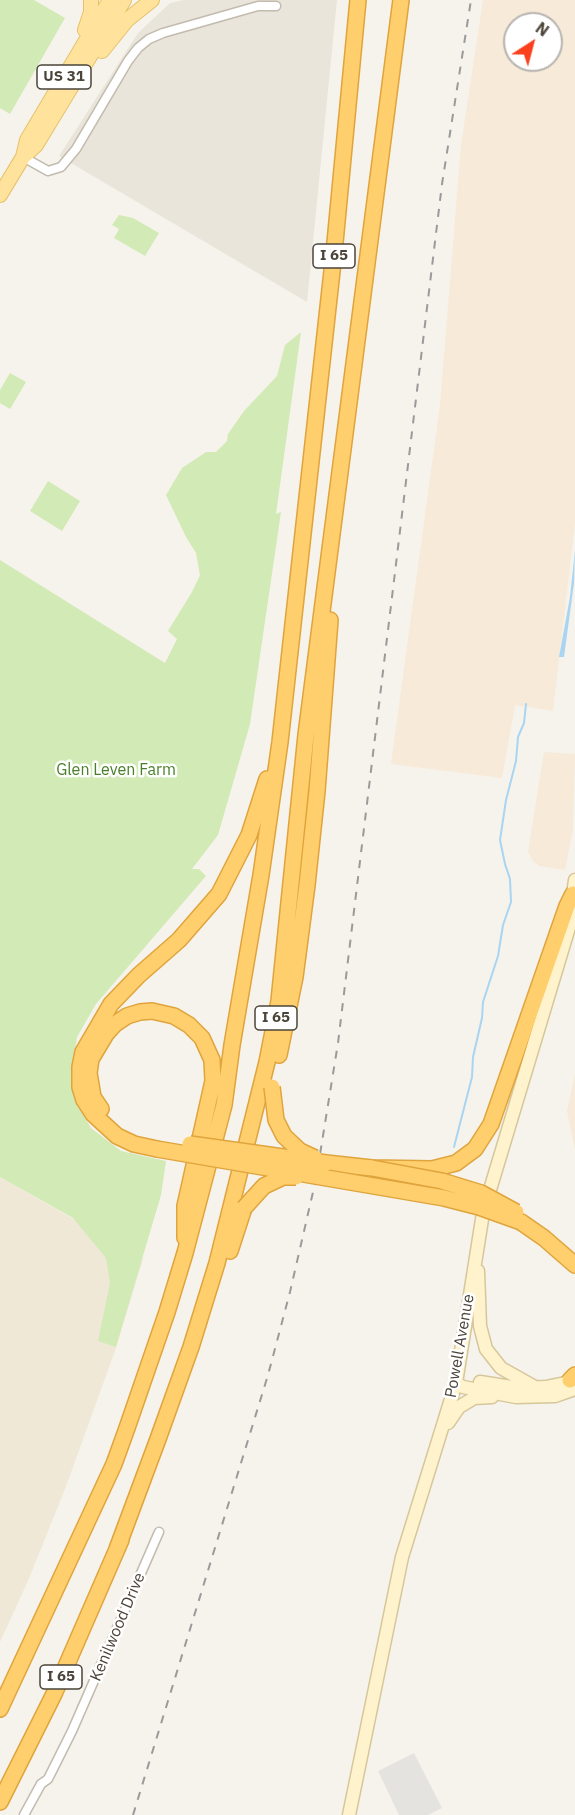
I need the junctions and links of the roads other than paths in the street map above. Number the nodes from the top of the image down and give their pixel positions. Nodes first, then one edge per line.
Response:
1 (91, 0) edge
2 (110, 0) edge
3 (124, 0) edge
4 (152, 0) edge
5 (358, 0) edge
6 (401, 0) edge
7 (406, 0) edge
8 (276, 6) dead end
9 (394, 56) junction
10 (56, 102) junction
11 (23, 157) junction
12 (0, 195) edge
13 (341, 467) junction
14 (279, 742) junction
15 (574, 887) edge
16 (157, 1144) junction
17 (372, 1168) junction
18 (325, 1170) junction
19 (522, 1219) junction
20 (477, 1240) junction
21 (185, 1253) junction
22 (575, 1256) edge
23 (575, 1265) edge
24 (574, 1380) edge
25 (456, 1383) junction
26 (533, 1386) junction
27 (504, 1396) junction
28 (441, 1434) junction
29 (159, 1532) dead end
30 (117, 1549) junction
31 (0, 1709) edge
32 (0, 1802) edge
33 (24, 1815) edge
34 (350, 1815) edge

1 - 10 main road
2 - 10 main road, US 31
3 - 10 main road, US 31
4 - 10 main road
5 - 14 highway, I 65
6 - 9 highway, I 65
7 - 9 highway
8 - 11 street
9 - 13 highway, I 65
10 - 11 main road, US 31
11 - 12 main road, US 31
13 - 18 highway, bridge
13 - 30 highway, I 65
14 - 16 highway
14 - 21 highway, I 65
15 - 17 highway, bridge
15 - 20 main road, Powell Avenue
16 - 18 highway, bridge
16 - 21 highway
17 - 18 highway
17 - 19 highway, bridge
18 - 19 highway, bridge
18 - 30 highway, bridge
19 - 22 highway
19 - 23 highway
20 - 25 main road, Powell Avenue
20 - 26 main road
21 - 31 highway, I 65
24 - 26 main road
24 - 27 main road
25 - 26 main road
25 - 27 main road
25 - 28 main road, Powell Avenue
27 - 28 main road
28 - 34 main road, Powell Avenue
29 - 33 street, Kenilwood Drive
30 - 32 highway, I 65

